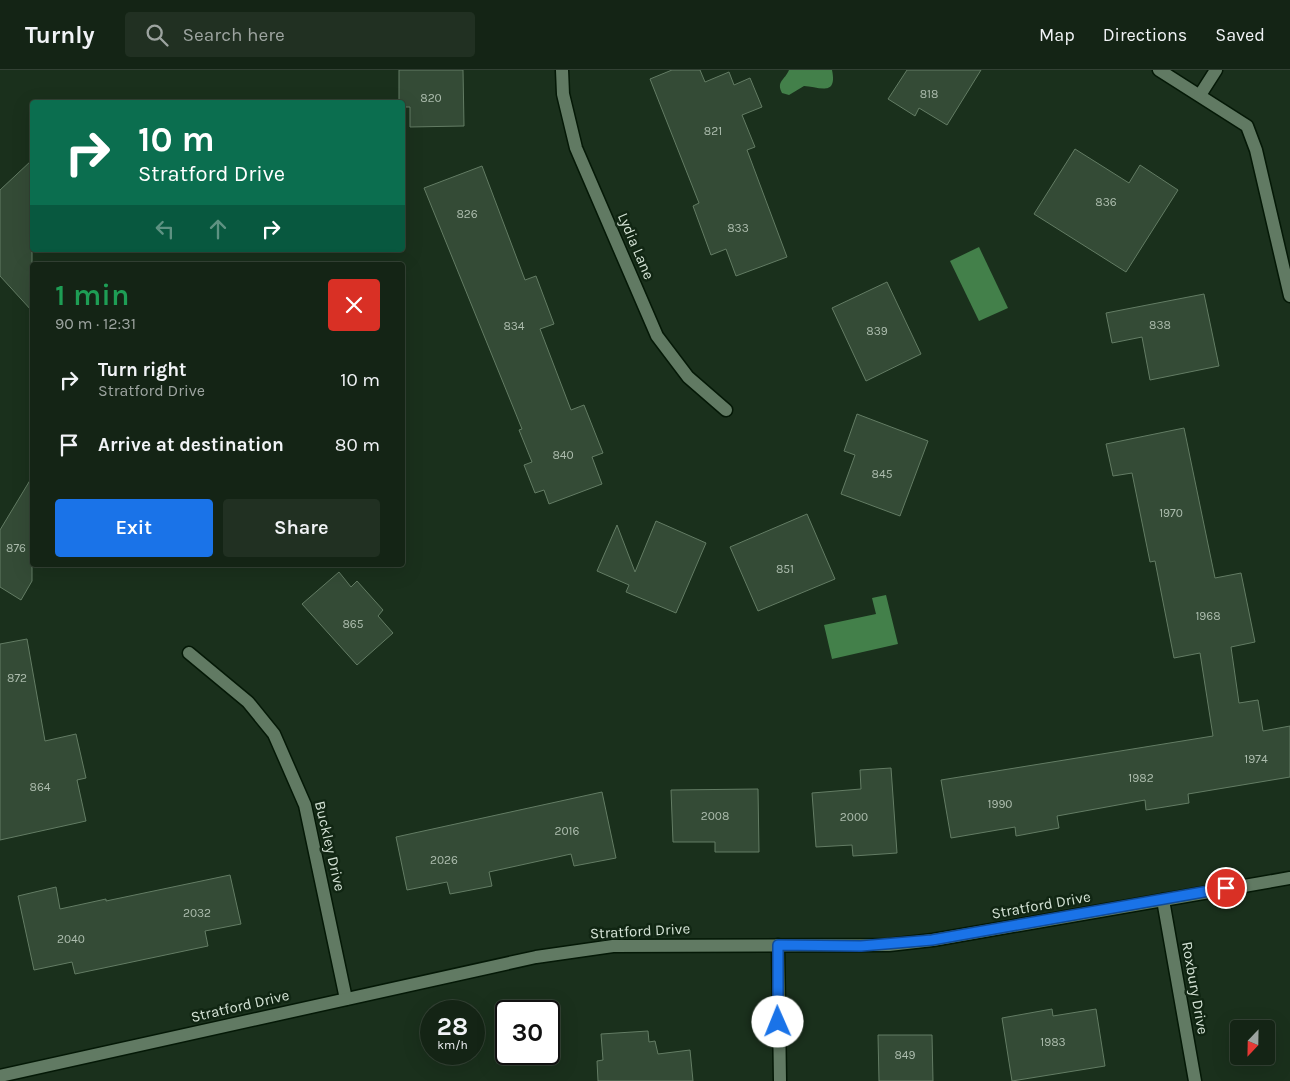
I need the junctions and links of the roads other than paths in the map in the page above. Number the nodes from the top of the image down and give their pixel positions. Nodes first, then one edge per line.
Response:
1 (562, 70) edge
2 (1159, 70) edge
3 (1216, 70) edge
4 (1200, 95) junction
5 (1290, 296) edge
6 (726, 410) dead end
7 (189, 652) dead end
8 (1290, 878) edge
9 (1163, 900) junction
10 (778, 945) junction
11 (346, 998) junction
12 (0, 1076) edge
13 (780, 1081) edge
14 (1195, 1081) edge

1 - 6 street, Lydia Lane
2 - 4 street
3 - 4 street
4 - 5 street
7 - 11 street, Buckley Drive
8 - 9 street, Stratford Drive
9 - 10 street, Stratford Drive
9 - 14 street, Roxbury Drive
10 - 11 street, Stratford Drive
10 - 13 street
11 - 12 street, Stratford Drive

